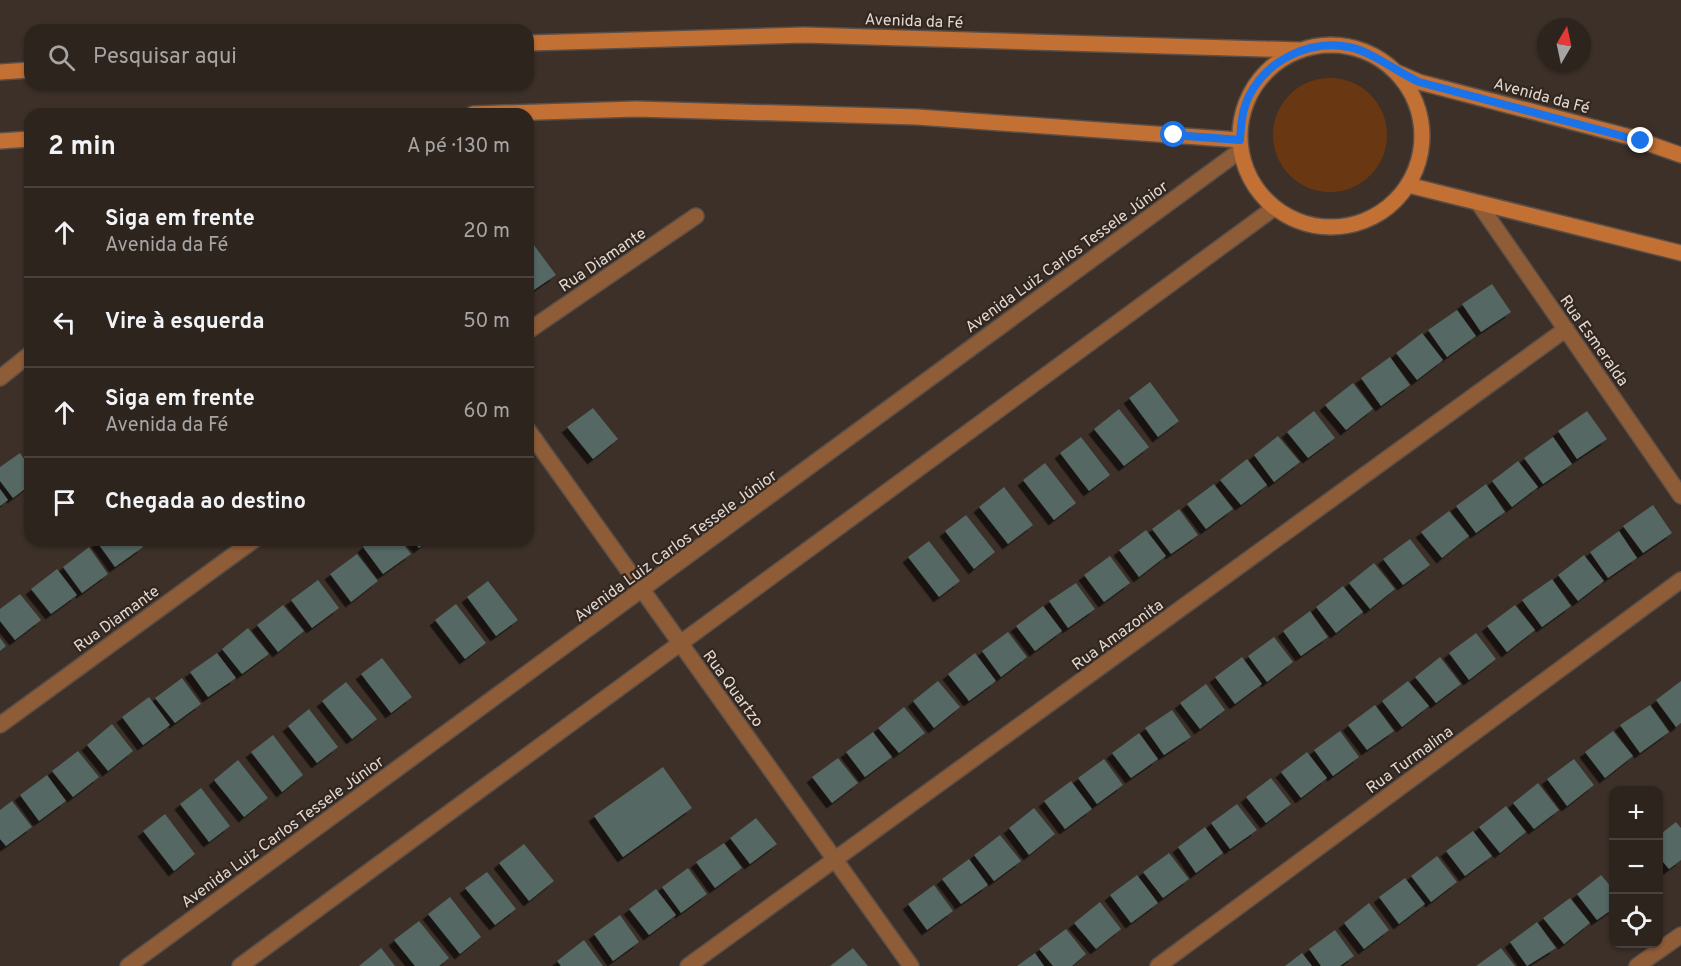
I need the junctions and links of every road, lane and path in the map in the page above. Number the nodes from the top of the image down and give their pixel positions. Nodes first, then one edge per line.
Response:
1 (534, 43) edge
2 (1300, 50) junction
3 (24, 70) edge
4 (1394, 70) junction
5 (0, 72) edge
6 (534, 112) edge
7 (24, 139) edge
8 (0, 141) edge
9 (1240, 145) junction
10 (1681, 155) edge
11 (1408, 185) junction
12 (1479, 204) junction
13 (1274, 208) junction
14 (696, 216) dead end
15 (1681, 253) edge
16 (534, 327) edge
17 (1566, 329) junction
18 (24, 359) edge
19 (0, 378) edge
20 (534, 438) edge
21 (1681, 496) edge
22 (246, 546) edge
23 (1681, 580) edge
24 (643, 591) junction
25 (681, 645) junction
26 (0, 725) edge
27 (835, 861) junction
28 (1681, 934) edge
29 (128, 966) edge
30 (240, 966) edge
31 (688, 966) edge
32 (911, 966) edge
33 (1158, 966) edge
34 (1637, 966) edge

1 - 2 main road, Avenida da Fé
2 - 4 main road
2 - 9 main road
3 - 5 main road
4 - 10 main road, Avenida da Fé
4 - 11 main road
6 - 9 main road
7 - 8 main road
9 - 13 main road
9 - 24 street, Avenida Luiz Carlos Tessele Júnior
11 - 12 main road
11 - 13 main road
12 - 15 main road
12 - 17 street, Rua Esmeralda
13 - 25 street
14 - 16 street, Rua Diamante
17 - 21 street, Rua Esmeralda
17 - 27 street, Rua Amazonita
18 - 19 street
20 - 24 street, Rua Quartzo
22 - 26 street, Rua Diamante
23 - 33 street, Rua Turmalina
24 - 25 street, Rua Quartzo
24 - 29 street, Avenida Luiz Carlos Tessele Júnior
25 - 27 street, Rua Quartzo
25 - 30 street
27 - 31 street, Rua Amazonita
27 - 32 street, Rua Quartzo
28 - 34 street

